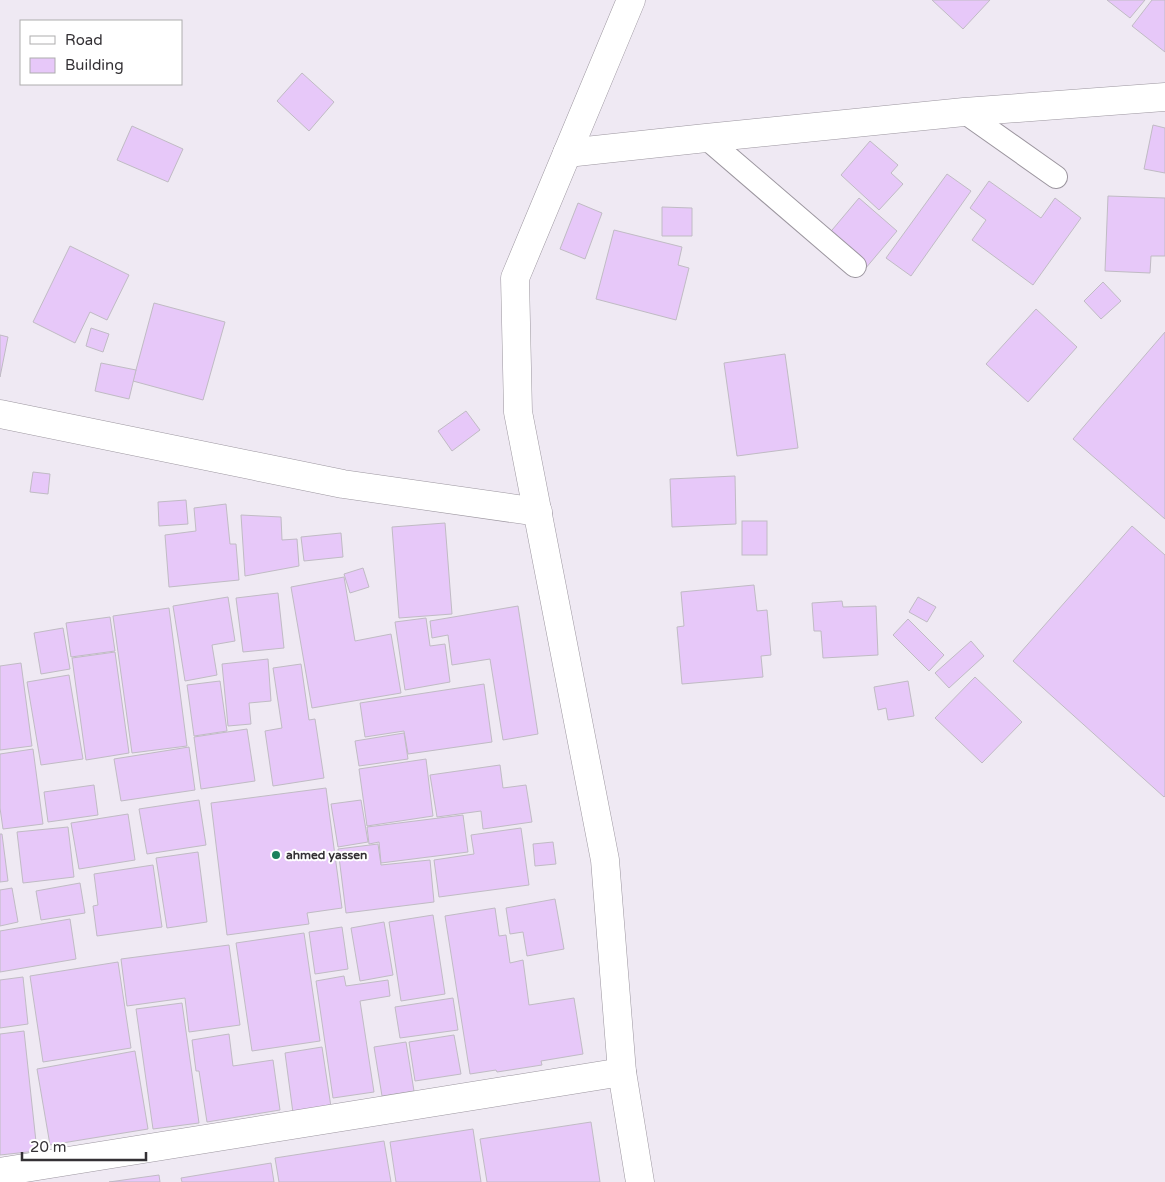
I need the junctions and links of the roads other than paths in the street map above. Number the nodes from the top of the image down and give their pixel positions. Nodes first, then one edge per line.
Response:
1 (631, 0) edge
2 (1165, 97) edge
3 (964, 112) junction
4 (706, 138) junction
5 (567, 153) junction
6 (1056, 177) dead end
7 (855, 266) dead end
8 (0, 414) edge
9 (538, 512) junction
10 (622, 1072) junction
11 (0, 1172) edge
12 (640, 1182) edge

1 - 5 street
2 - 3 street
3 - 4 street
3 - 6 lane
4 - 5 street
4 - 7 lane
5 - 9 street
8 - 9 street
9 - 10 street
10 - 11 street
10 - 12 street

